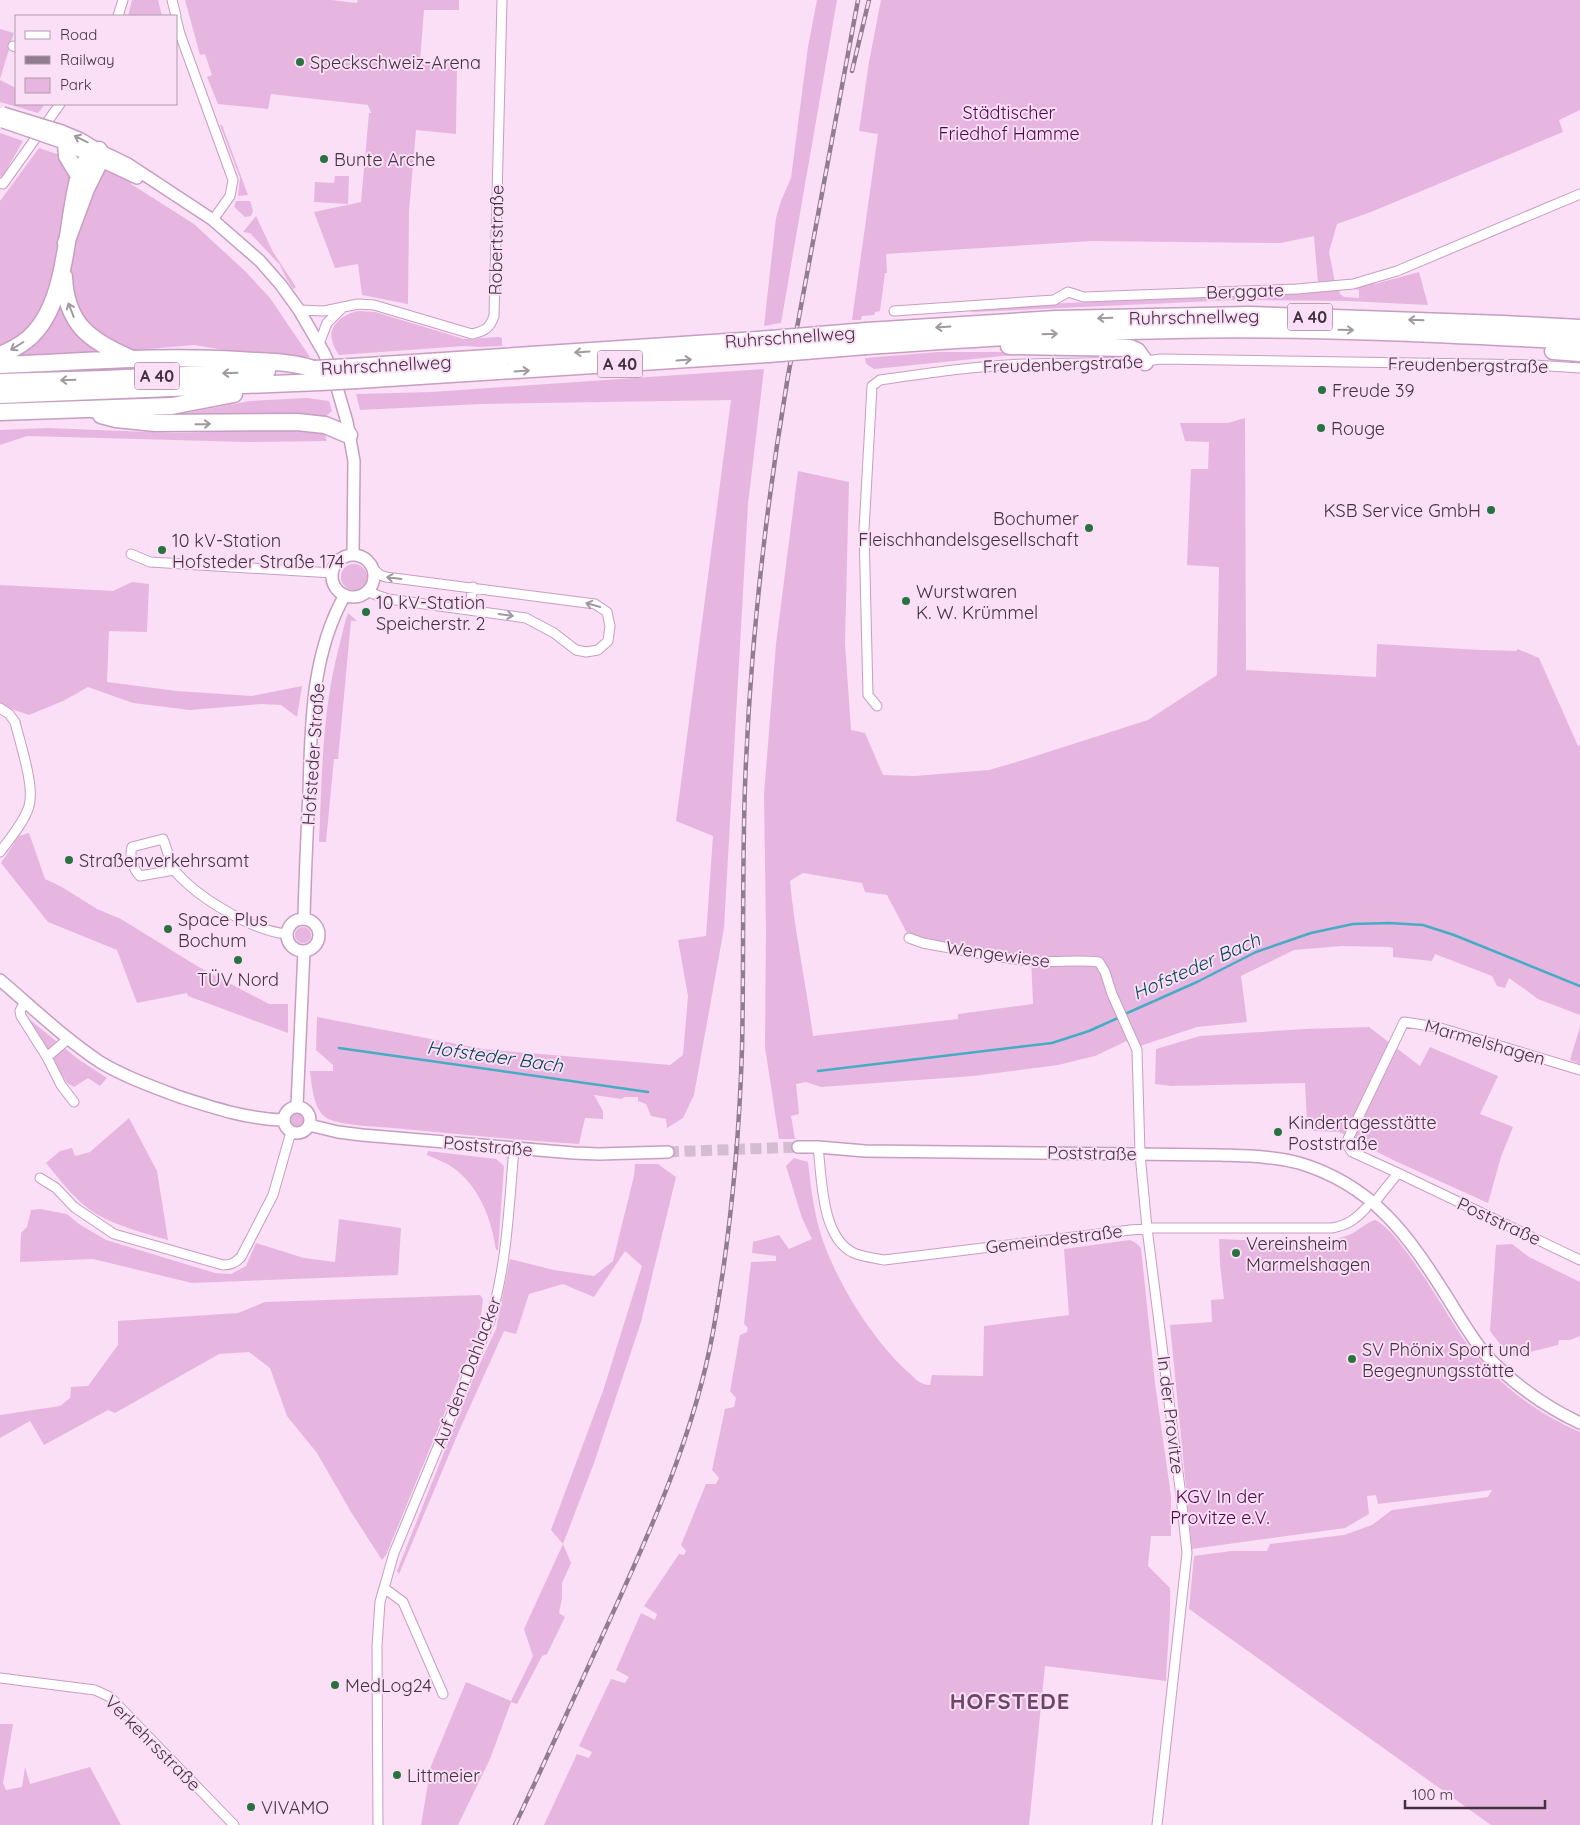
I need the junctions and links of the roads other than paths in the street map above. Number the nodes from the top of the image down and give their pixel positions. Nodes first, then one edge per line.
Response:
1 (123, 0) edge
2 (172, 0) edge
3 (502, 0) edge
4 (118, 15) edge
5 (176, 15) edge
6 (178, 26) edge
7 (59, 105) edge
8 (2, 117) edge
9 (62, 139) junction
10 (97, 155) junction
11 (78, 176) junction
12 (1, 185) edge
13 (1580, 194) edge
14 (213, 220) junction
15 (66, 243) junction
16 (64, 261) junction
17 (344, 307) junction
18 (299, 310) junction
19 (894, 312) dead end
20 (1580, 319) edge
21 (1465, 322) junction
22 (1580, 328) edge
23 (1478, 336) junction
24 (866, 339) junction
25 (1580, 342) edge
26 (914, 343) junction
27 (319, 344) junction
28 (1580, 353) edge
29 (0, 355) edge
30 (134, 360) junction
31 (1144, 362) junction
32 (0, 365) edge
33 (1580, 368) edge
34 (313, 378) junction
35 (0, 382) edge
36 (0, 395) edge
37 (66, 410) junction
38 (0, 412) edge
39 (350, 435) junction
40 (131, 554) dead end
41 (353, 555) junction
42 (373, 569) junction
43 (333, 573) junction
44 (473, 587) junction
45 (368, 592) junction
46 (345, 595) junction
47 (469, 610) junction
48 (877, 706) dead end
49 (0, 708) edge
50 (0, 852) edge
51 (174, 870) junction
52 (304, 918) junction
53 (287, 934) junction
54 (909, 938) dead end
55 (304, 951) junction
56 (0, 980) edge
57 (25, 1001) junction
58 (68, 1038) junction
59 (47, 1057) junction
60 (1580, 1070) edge
61 (74, 1102) dead end
62 (298, 1106) junction
63 (283, 1120) junction
64 (309, 1125) junction
65 (291, 1132) junction
66 (798, 1147) tunnel mouth
67 (818, 1147) junction
68 (514, 1148) junction
69 (668, 1152) tunnel mouth
70 (1140, 1154) junction
71 (1398, 1173) junction
72 (40, 1178) dead end
73 (1370, 1206) junction
74 (1147, 1228) junction
75 (1580, 1260) edge
76 (1580, 1423) edge
77 (384, 1588) junction
78 (0, 1678) edge
79 (443, 1694) dead end
80 (234, 1825) edge
81 (378, 1825) edge
82 (1157, 1825) edge

1 - 4 street
2 - 5 street
3 - 17 street, Robertstraße
6 - 14 street
7 - 12 street
8 - 9 street, bridge
9 - 10 street
9 - 11 highway
10 - 11 highway
10 - 14 street
10 - 15 highway
11 - 15 highway
13 - 19 street, Berggate
14 - 18 street
15 - 16 highway
16 -> 29 highway
30 -> 16 highway
17 - 18 street, Robertstraße
17 - 27 street
18 - 27 street
20 - 21 highway, A 40
21 - 22 highway, Ruhrschnellweg / A 40
21 -> 24 highway, Ruhrschnellweg / A 40
23 - 25 highway, Ruhrschnellweg / A 40
26 -> 23 highway, Ruhrschnellweg / A 40
23 - 28 highway
24 - 26 highway, Ruhrschnellweg / A 40
24 - 34 highway, Ruhrschnellweg / A 40, bridge
26 - 31 highway
27 - 39 street
30 - 32 highway
30 - 34 highway
31 - 33 street, Freudenbergstraße
31 - 48 street, Freudenbergstraße
34 -> 35 highway, Ruhrschnellweg / A 40
34 - 36 highway, Ruhrschnellweg / A 40
34 - 37 highway
37 - 38 highway
37 -> 39 highway
39 - 41 street
40 - 43 street
41 - 42 street
41 - 43 street
44 -> 42 street
42 - 45 street
43 - 46 street
44 - 47 street
47 -> 44 street
45 - 46 street
45 - 47 street
46 - 52 street, Hofsteder Straße
49 - 50 street
51 - 51 street
51 - 53 street
52 - 53 street
52 - 55 street
53 - 55 street
54 - 70 street, Wengewiese
55 - 62 street
56 - 57 street
57 - 58 street
57 - 59 street
58 - 59 street
58 - 63 street
59 - 61 street
60 - 71 street, Marmelshagen
62 - 63 street
62 - 64 street
63 - 65 street
64 - 65 street
64 - 68 street, Poststraße
65 - 72 street
66 - 67 street, Poststraße
67 - 70 street, Poststraße
67 - 74 street, Gemeindestraße
68 - 69 street, Poststraße
68 - 77 street, Auf dem Dahlacker
70 - 73 street, Poststraße
70 - 74 street, In der Provitze
71 - 73 street
71 - 75 street, Poststraße
73 - 74 street, Gemeindestraße
73 - 76 street, Poststraße
74 - 82 street, In der Provitze
77 - 79 street
77 - 81 street, Auf dem Dahlacker
78 - 80 street, Verkehrsstraße

